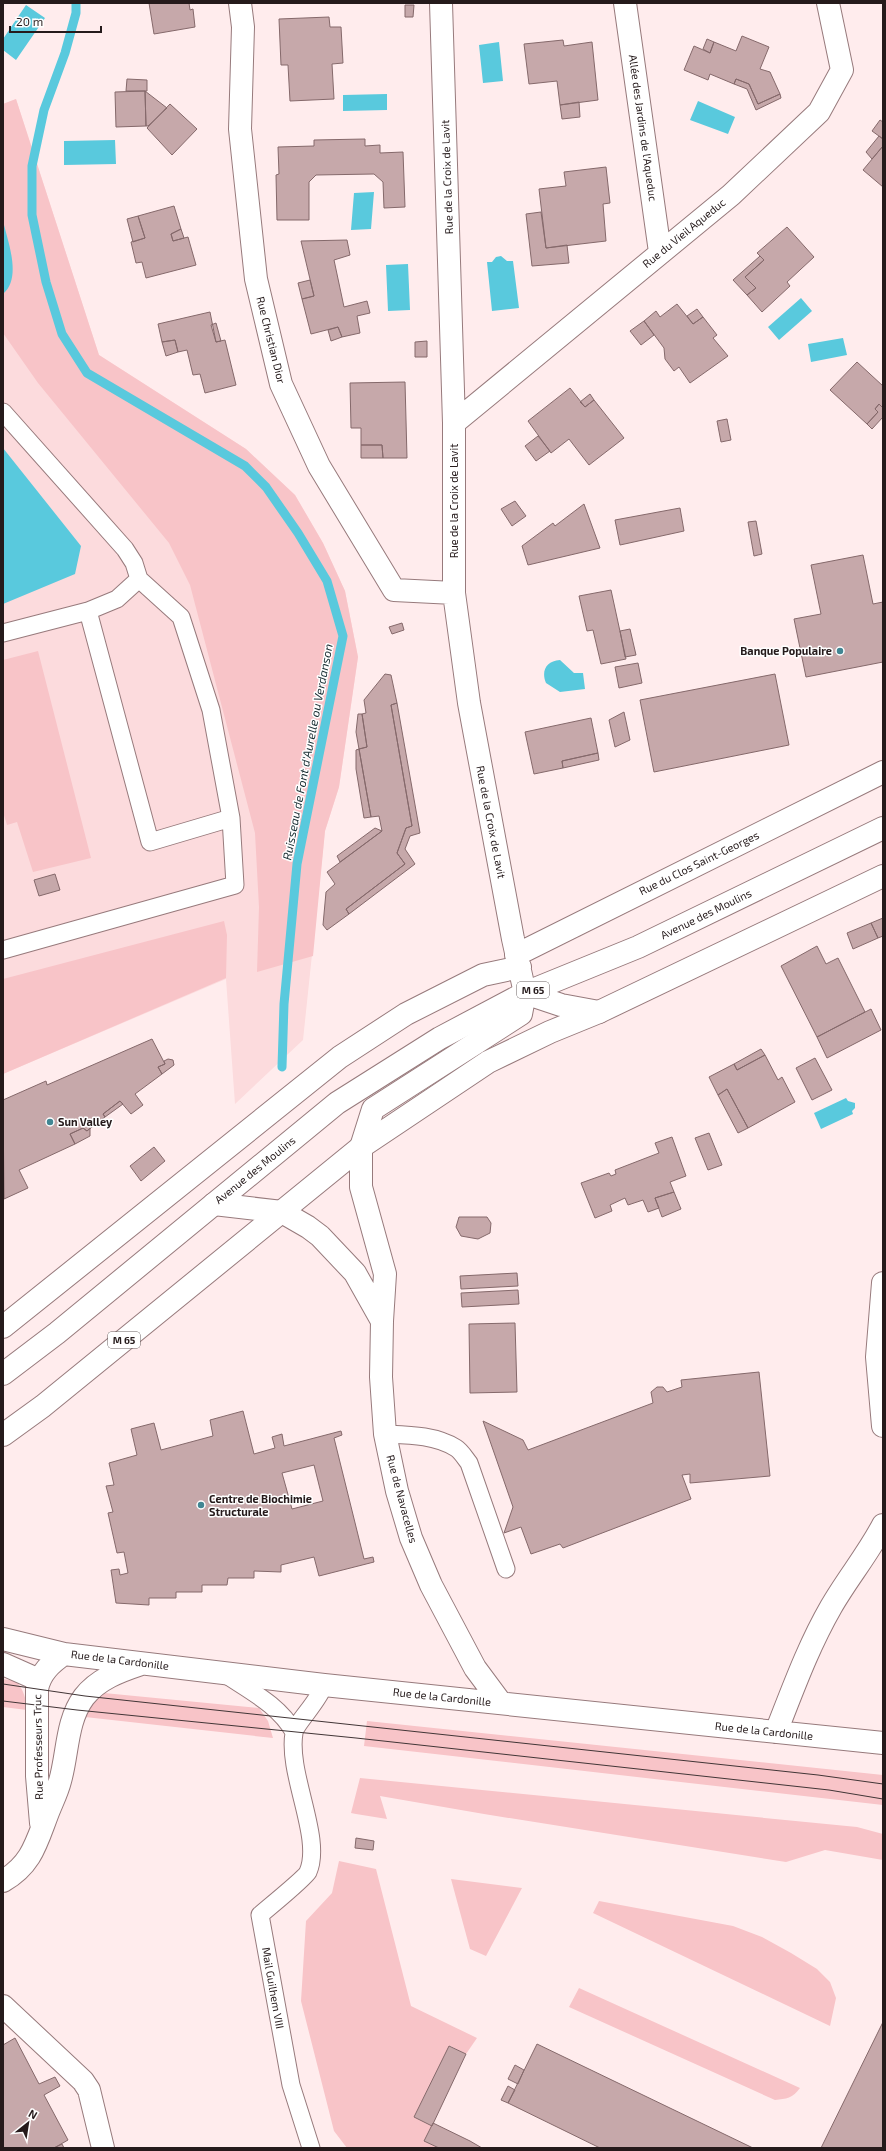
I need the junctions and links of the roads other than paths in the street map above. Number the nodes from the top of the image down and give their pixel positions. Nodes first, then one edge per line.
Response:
1 (240, 3) edge
2 (441, 3) edge
3 (625, 3) edge
4 (828, 3) edge
5 (660, 252) junction
6 (3, 412) edge
7 (454, 423) junction
8 (139, 579) junction
9 (454, 593) junction
10 (88, 611) junction
11 (3, 632) edge
12 (883, 772) edge
13 (231, 818) junction
14 (883, 828) edge
15 (883, 876) edge
16 (3, 950) edge
17 (518, 961) junction
18 (525, 993) junction
19 (599, 1012) junction
20 (361, 1147) junction
21 (214, 1204) junction
22 (282, 1212) junction
23 (883, 1282) edge
24 (382, 1321) junction
25 (3, 1327) edge
26 (880, 1357) edge
27 (3, 1374) edge
28 (883, 1426) edge
29 (385, 1434) junction
30 (3, 1435) edge
31 (883, 1525) edge
32 (506, 1569) dead end
33 (3, 1639) edge
34 (64, 1654) junction
35 (144, 1663) junction
36 (3, 1664) edge
37 (221, 1672) junction
38 (39, 1680) junction
39 (324, 1685) junction
40 (501, 1704) junction
41 (294, 1732) junction
42 (776, 1732) junction
43 (883, 1743) edge
44 (42, 1828) junction
45 (3, 1881) edge
46 (3, 2006) edge
47 (103, 2148) edge
48 (311, 2148) edge

1 - 9 street, Rue Christian Dior
2 - 7 street, Rue de la Croix de Lavit
3 - 5 street, Allée des Jardins de l'Aqueduc
4 - 5 street, Rue du Vieil Aqueduc
5 - 7 street, Rue du Vieil Aqueduc
6 - 8 lane
7 - 9 street, Rue de la Croix de Lavit
8 - 10 lane
8 - 13 lane
9 - 17 street, Rue de la Croix de Lavit
10 - 11 lane
10 - 13 lane
12 - 17 street, Rue du Clos Saint-Georges
13 - 16 lane
14 - 18 street, Avenue des Moulins / M 65
15 - 19 street, M 65
17 - 18 street, Rue de la Croix de Lavit
17 - 25 street
18 - 19 street
18 - 20 street
18 - 21 street, Avenue des Moulins / M 65
19 - 20 street, M 65
20 - 22 street, M 65
20 - 24 street, Rue de Navacelles
21 - 22 street, Rue de Navacelles
21 - 27 street, Avenue des Moulins / M 65
22 - 24 street, Rue de Navacelles
22 - 30 street, M 65
23 - 26 street
24 - 29 street, Rue de Navacelles
26 - 28 street
29 - 32 lane
29 - 40 street, Rue de Navacelles
31 - 42 street
33 - 34 street, Rue de la Cardonille
34 - 35 street, Rue de la Cardonille
34 - 38 street, Rue Professeurs Truc
35 - 37 street, Rue de la Cardonille
35 - 44 street, Rue Professeurs Truc
36 - 38 street
37 - 39 street, Rue de la Cardonille
37 - 41 lane
38 - 44 street, Rue Professeurs Truc
39 - 40 street, Rue de la Cardonille
39 - 41 lane
40 - 42 street, Rue de la Cardonille
41 - 48 lane, Mail Guilhem VIII
42 - 43 street, Rue de la Cardonille
44 - 45 street, Rue Professeurs Truc
46 - 47 street

